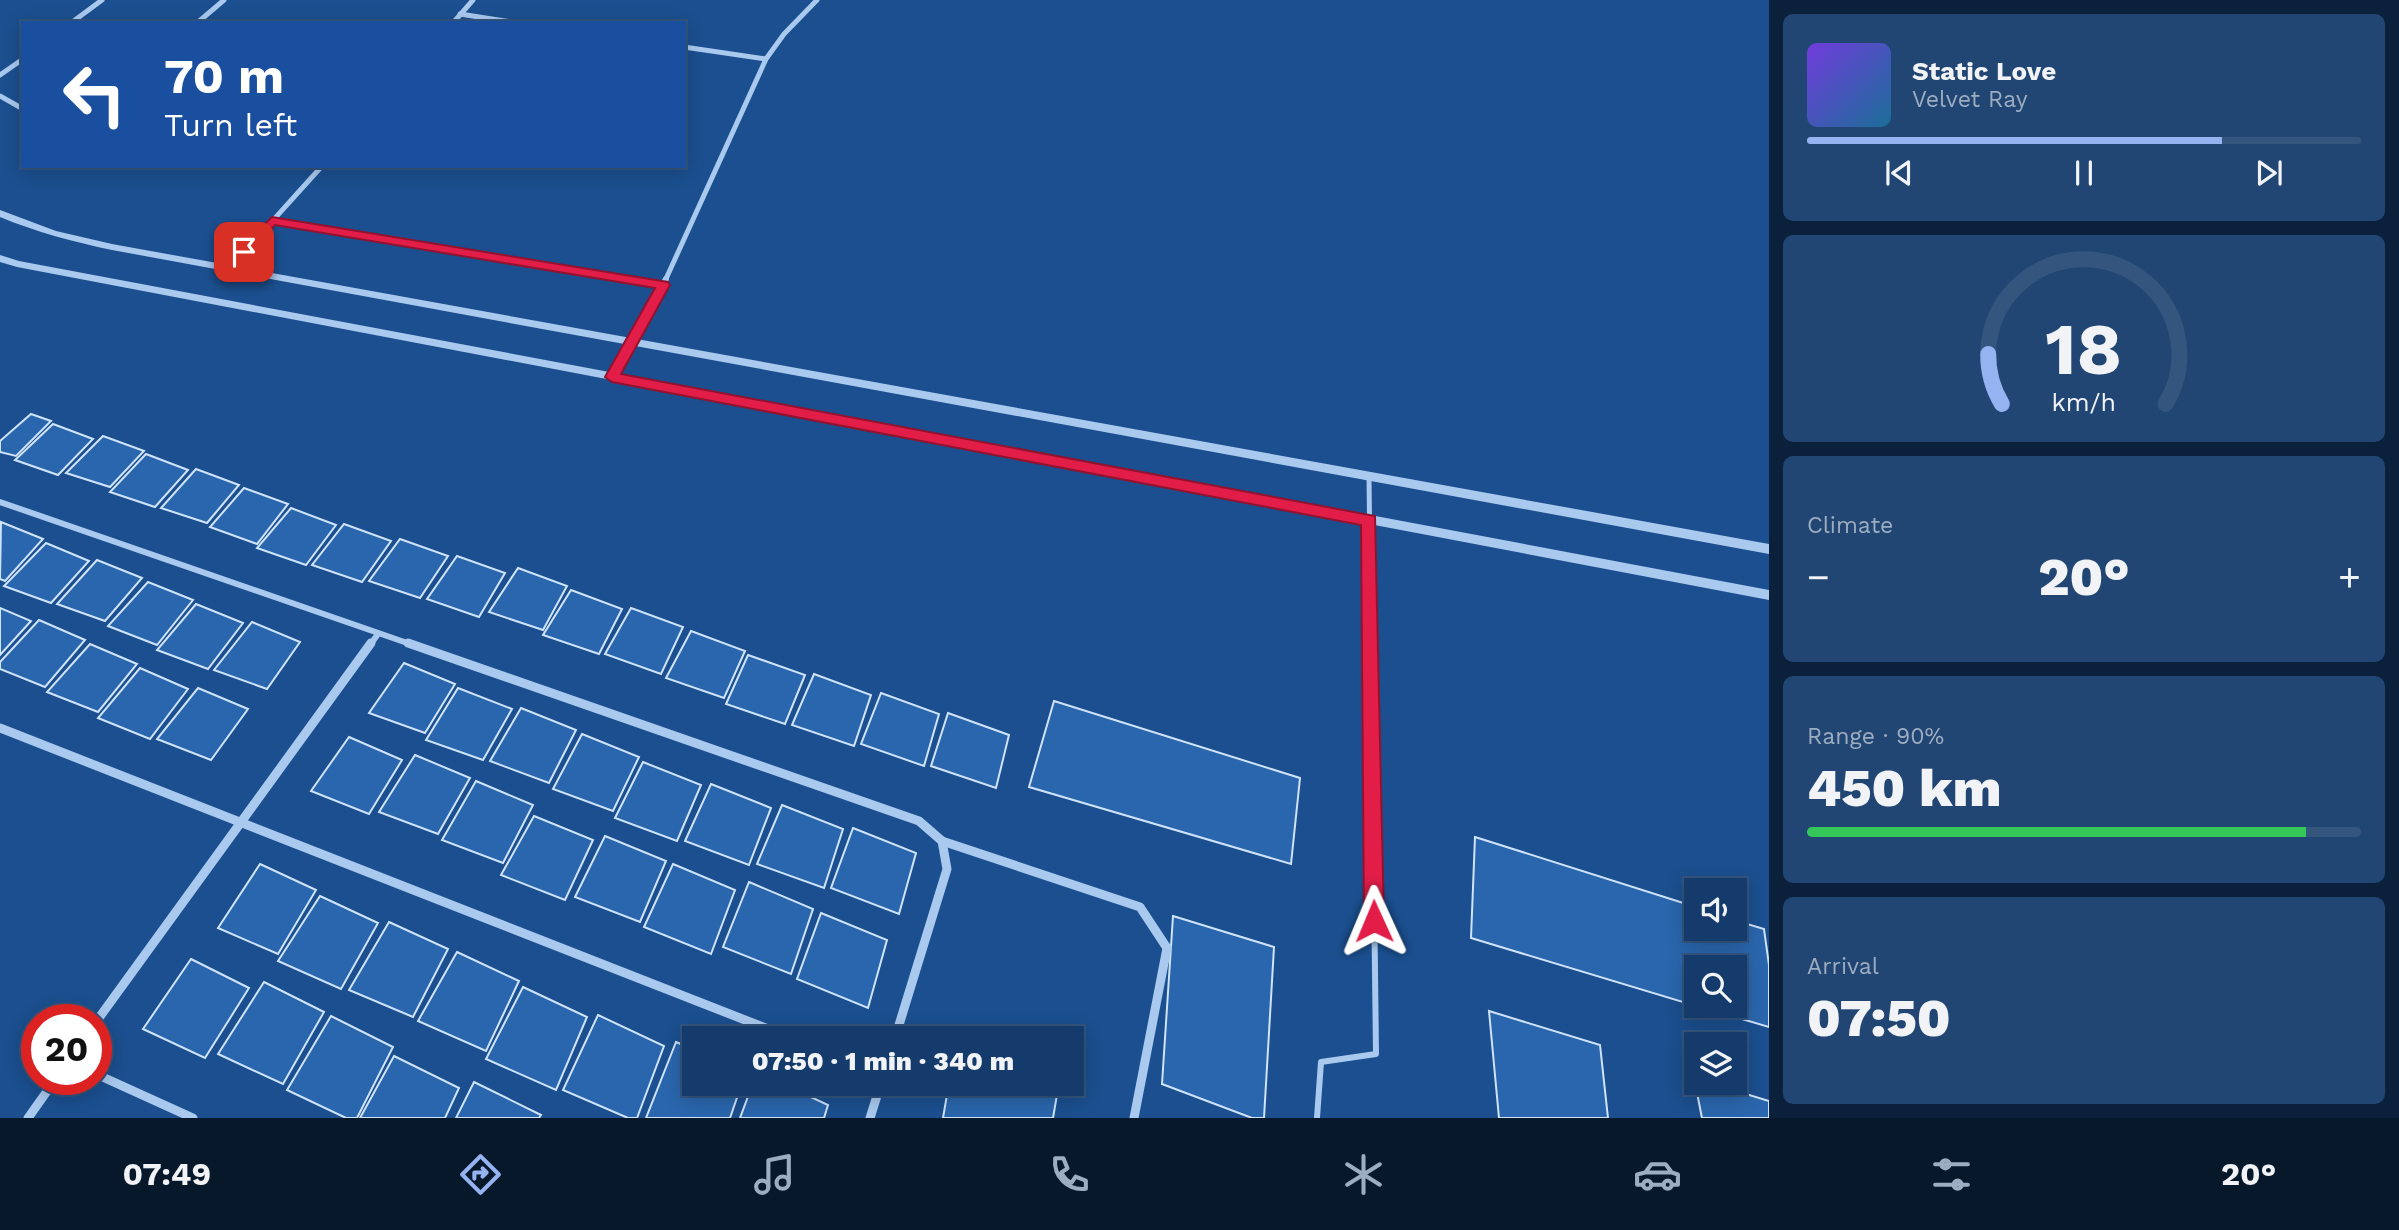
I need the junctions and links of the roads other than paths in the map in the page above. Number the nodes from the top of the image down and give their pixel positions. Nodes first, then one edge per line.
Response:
1 (102, 0) edge
2 (223, 0) edge
3 (473, 0) edge
4 (817, 0) edge
5 (460, 14) junction
6 (74, 21) edge
7 (199, 21) edge
8 (455, 21) edge
9 (504, 21) edge
10 (686, 47) edge
11 (766, 59) junction
12 (21, 60) edge
13 (0, 75) edge
14 (0, 96) edge
15 (21, 108) edge
16 (320, 168) edge
17 (0, 214) edge
18 (272, 221) junction
19 (0, 258) edge
20 (230, 268) junction
21 (663, 285) junction
22 (632, 342) junction
23 (612, 377) junction
24 (1369, 477) junction
25 (0, 502) edge
26 (1369, 521) junction
27 (1769, 549) edge
28 (1769, 595) edge
29 (379, 634) junction
30 (0, 727) edge
31 (241, 823) junction
32 (942, 841) junction
33 (109, 1004) edge
34 (760, 1026) edge
35 (899, 1026) edge
36 (112, 1081) edge
37 (44, 1095) edge
38 (877, 1096) edge
39 (28, 1118) edge
40 (193, 1118) edge
41 (870, 1118) edge
42 (1134, 1118) edge
43 (1317, 1118) edge

1 - 6 street
2 - 7 street
3 - 5 street
4 - 11 street
5 - 8 street
5 - 9 street
10 - 11 street
11 - 21 street
12 - 13 street
14 - 15 street
16 - 18 street
17 - 20 street
18 - 20 street
18 - 21 street
19 - 23 street
20 - 22 street
21 - 22 street
22 - 23 street
22 - 24 street
23 - 26 street
24 - 26 lane
24 - 27 street
25 - 29 street
26 - 28 street
26 - 43 lane
29 - 31 street
29 - 32 street
30 - 31 street
31 - 33 street
31 - 34 street
32 - 35 street
32 - 42 street
36 - 40 street
37 - 39 street
38 - 41 street

